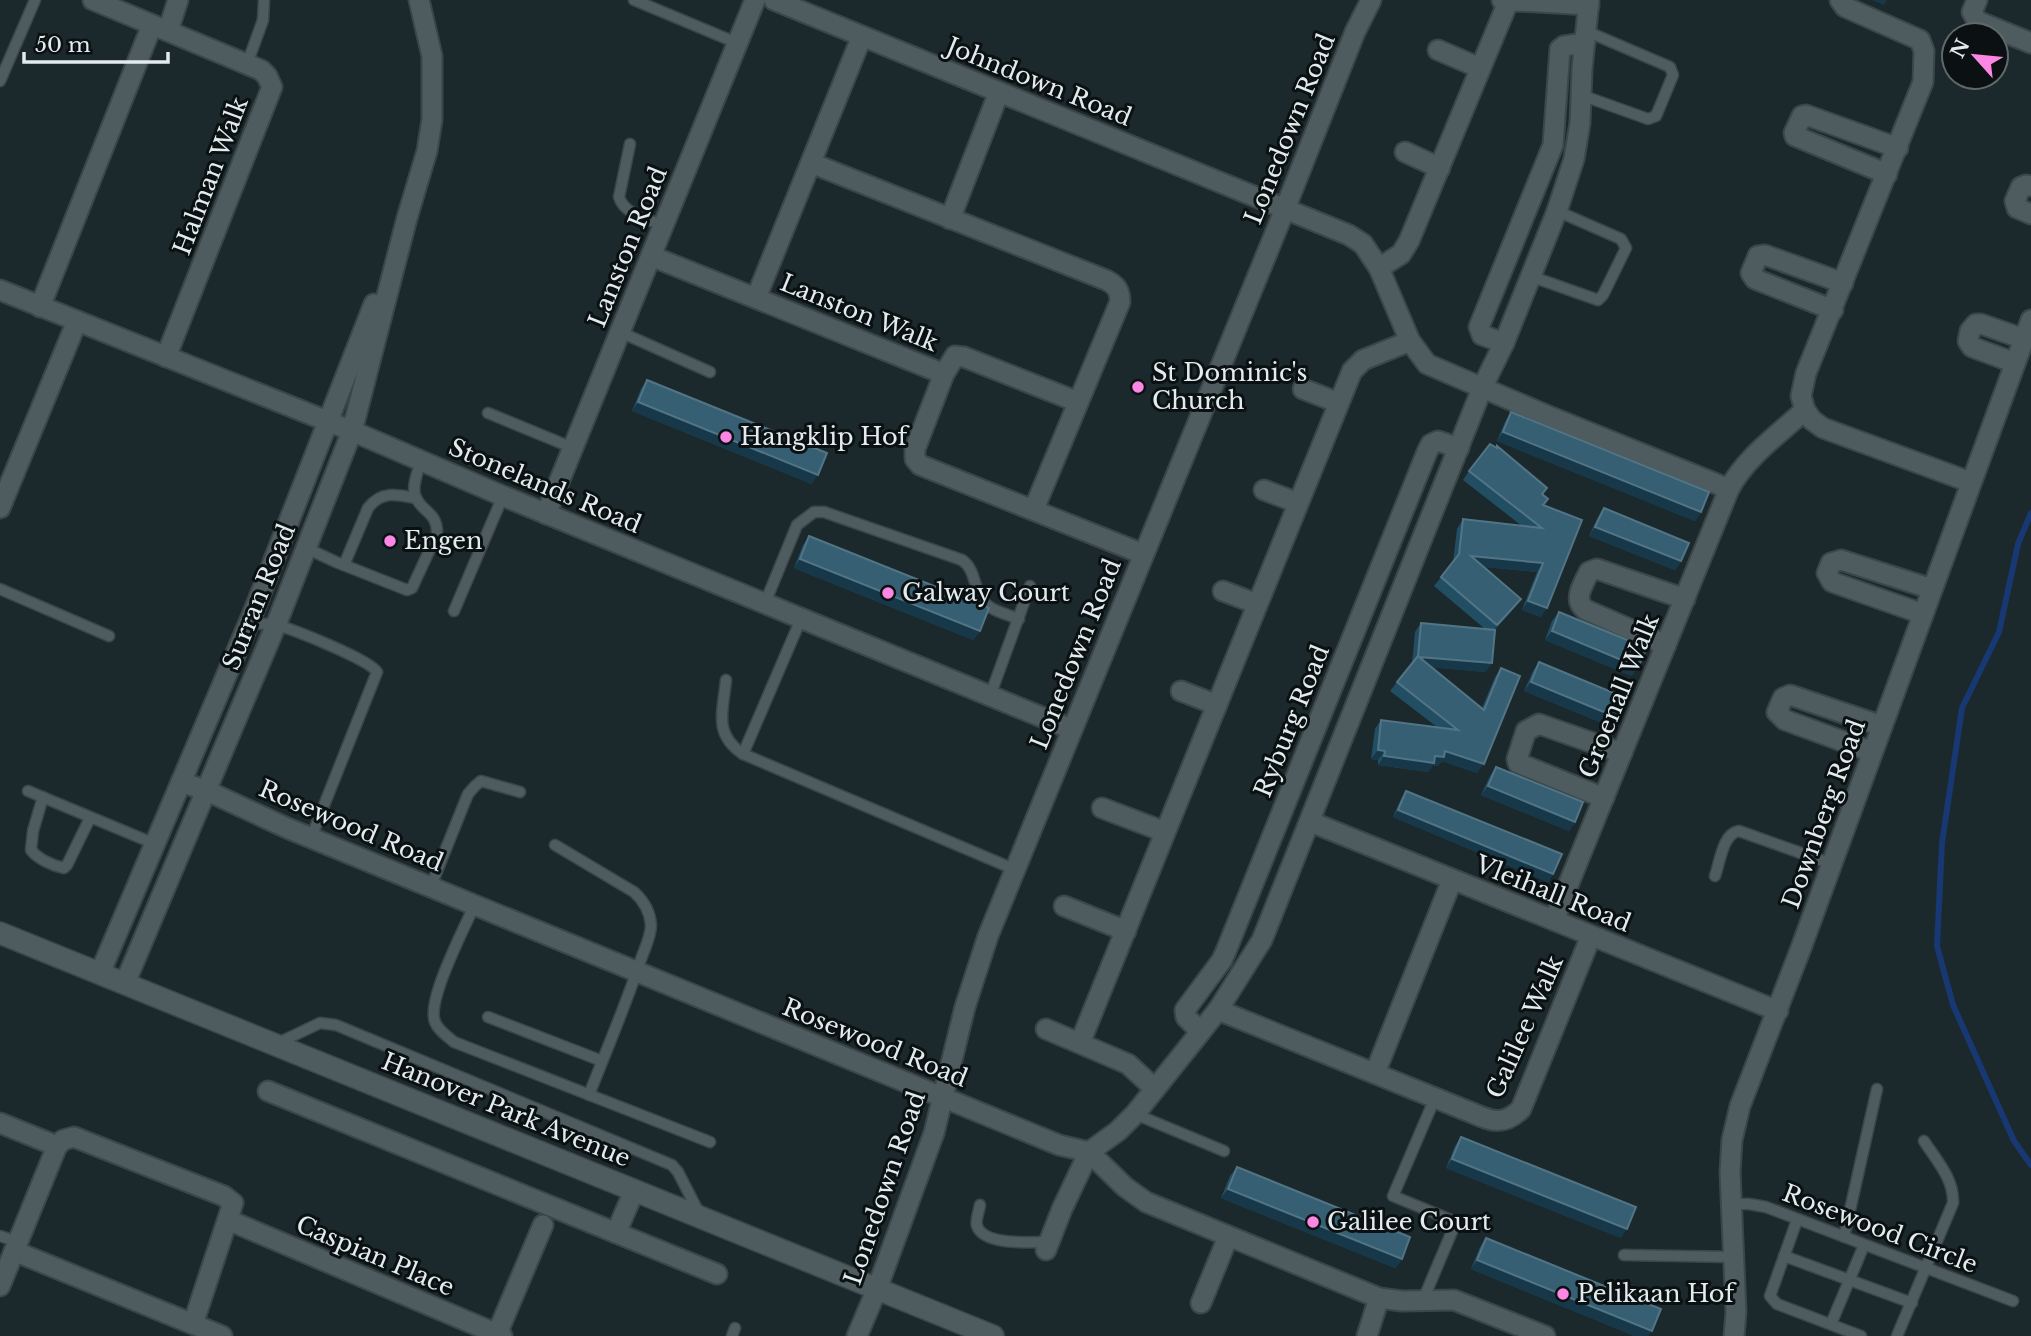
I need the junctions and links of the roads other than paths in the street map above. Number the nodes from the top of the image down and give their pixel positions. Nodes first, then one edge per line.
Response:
1 (35, 0) edge
2 (93, 0) edge
3 (178, 0) edge
4 (264, 0) edge
5 (419, 0) edge
6 (634, 0) edge
7 (755, 0) edge
8 (774, 0) edge
9 (1371, 0) edge
10 (1840, 0) edge
11 (1977, 0) edge
12 (1505, 1) edge
13 (1589, 3) edge
14 (160, 28) junction
15 (862, 36) junction
16 (1586, 37) junction
17 (737, 43) junction
18 (2031, 43) edge
19 (1438, 50) dead end
20 (247, 64) junction
21 (1480, 68) junction
22 (0, 81) edge
23 (999, 92) junction
24 (1581, 95) junction
25 (630, 144) dead end
26 (1898, 148) junction
27 (1405, 152) dead end
28 (811, 163) junction
29 (1440, 167) junction
30 (1886, 174) junction
31 (2031, 186) edge
32 (1285, 209) junction
33 (1557, 211) junction
34 (2031, 214) edge
35 (407, 218) junction
36 (950, 219) junction
37 (663, 225) junction
38 (651, 256) junction
39 (1379, 268) junction
40 (1530, 276) junction
41 (1843, 283) junction
42 (0, 290) edge
43 (756, 298) junction
44 (40, 307) junction
45 (1833, 310) junction
46 (2031, 320) edge
47 (77, 321) junction
48 (620, 332) junction
49 (2024, 339) junction
50 (1410, 341) junction
51 (1504, 343) junction
52 (166, 357) junction
53 (2015, 363) junction
54 (709, 372) dead end
55 (944, 374) junction
56 (1483, 386) junction
57 (1303, 389) dead end
58 (1078, 402) junction
59 (1339, 402) junction
60 (1805, 410) junction
61 (488, 413) dead end
62 (328, 422) junction
63 (352, 431) junction
64 (573, 448) junction
65 (1459, 448) junction
66 (421, 461) junction
67 (1970, 482) junction
68 (1729, 489) junction
69 (1264, 491) dead end
70 (503, 496) junction
71 (2, 498) edge
72 (415, 498) junction
73 (1298, 503) junction
74 (1034, 509) junction
75 (546, 514) junction
76 (306, 548) junction
77 (1143, 554) junction
78 (344, 565) junction
79 (1031, 586) dead end
80 (0, 589) edge
81 (1932, 589) junction
82 (1223, 591) dead end
83 (1685, 599) junction
84 (765, 603) junction
85 (1257, 604) junction
86 (454, 611) dead end
87 (1923, 614) junction
88 (802, 619) junction
89 (1019, 619) junction
90 (248, 624) junction
91 (275, 625) junction
92 (110, 636) dead end
93 (1666, 645) junction
94 (726, 680) dead end
95 (1181, 691) dead end
96 (990, 696) junction
97 (1217, 705) junction
98 (1882, 726) junction
99 (1072, 729) junction
100 (1872, 752) junction
101 (743, 754) junction
102 (1622, 754) junction
103 (181, 782) junction
104 (205, 790) junction
105 (28, 791) dead end
106 (520, 792) dead end
107 (43, 797) junction
108 (1604, 798) junction
109 (1102, 808) dead end
110 (90, 818) junction
111 (1311, 822) junction
112 (1165, 832) junction
113 (311, 838) junction
114 (155, 844) junction
115 (555, 845) dead end
116 (1832, 864) junction
117 (1016, 870) junction
118 (1715, 876) dead end
119 (1452, 880) junction
120 (431, 886) junction
121 (475, 904) junction
122 (1064, 906) dead end
123 (1554, 920) junction
124 (1126, 931) junction
125 (0, 933) edge
126 (1591, 936) junction
127 (100, 973) junction
128 (637, 973) junction
129 (125, 983) junction
130 (1218, 1010) junction
131 (1778, 1011) junction
132 (488, 1017) dead end
133 (1046, 1029) dead end
134 (1200, 1031) junction
135 (1080, 1043) junction
136 (275, 1045) junction
137 (602, 1060) junction
138 (1375, 1073) junction
139 (1154, 1088) junction
140 (1877, 1089) dead end
141 (268, 1091) dead end
142 (589, 1096) junction
143 (943, 1097) junction
144 (1435, 1098) junction
145 (1135, 1114) junction
146 (0, 1123) edge
147 (1924, 1141) dead end
148 (710, 1142) dead end
149 (57, 1146) junction
150 (1089, 1152) junction
151 (1224, 1152) dead end
152 (634, 1191) junction
153 (1731, 1204) junction
154 (980, 1205) dead end
155 (702, 1218) junction
156 (228, 1220) junction
157 (1797, 1220) junction
158 (543, 1225) dead end
159 (616, 1233) junction
160 (1228, 1237) junction
161 (1843, 1237) junction
162 (11, 1243) edge
163 (1864, 1245) junction
164 (1048, 1246) joint
165 (1623, 1255) dead end
166 (1784, 1255) junction
167 (1734, 1257) junction
168 (1926, 1269) junction
169 (717, 1274) dead end
170 (1849, 1280) junction
171 (0, 1286) edge
172 (877, 1289) junction
173 (1379, 1298) junction
174 (1423, 1301) junction
175 (2013, 1301) dead end
176 (1201, 1303) dead end
177 (1912, 1303) junction
178 (194, 1324) junction
179 (1831, 1324) junction
180 (500, 1335) edge
181 (222, 1336) edge
182 (857, 1336) edge
183 (993, 1336) edge
184 (1367, 1336) edge
185 (1545, 1336) edge
186 (1734, 1336) edge
187 (1861, 1336) edge
188 (1897, 1336) edge

1 - 22 lane
2 - 14 street, Halman Walk
3 - 14 street
4 - 20 lane
5 - 35 street, Surran Road
6 - 17 lane
7 - 17 street, Lanston Road
8 - 15 street, Johndown Road
9 - 32 street, Lonedown Road
10 - 26 street
11 - 18 street
12 - 13 street
12 - 21 street
13 - 16 street
14 - 20 street, Halman Walk
14 - 44 street
15 - 23 street, Johndown Road
15 - 28 street, Lanston Walk
16 - 24 street
16 - 24 lane
16 - 51 street
17 - 37 street, Lanston Road
19 - 21 street
20 - 52 street, Halman Walk
21 - 29 street
23 - 32 street, Johndown Road
23 - 36 street
24 - 33 street
25 - 37 lane
26 - 30 street
26 - 30 street
27 - 29 street
28 - 36 street
28 - 43 street, Lanston Walk
29 - 39 street
30 - 41 street
31 - 34 street
32 - 39 street, Johndown Road
32 - 77 street, Lonedown Road
33 - 40 street
33 - 40 lane
35 - 62 street, Surran Road
35 - 63 street, Surran Road
36 - 58 street
37 - 38 street, Lanston Road
38 - 43 street, Lanston Walk
38 - 48 street, Lanston Road
39 - 50 street, Johndown Road
40 - 51 street
41 - 45 street
41 - 45 street
42 - 44 street, Stonelands Road
43 - 55 street, Lanston Walk
44 - 47 street, Stonelands Road
45 - 60 street
46 - 49 street, Downberg Road
47 - 52 street, Stonelands Road
47 - 71 street
48 - 54 lane
48 - 64 street, Lanston Road
49 - 53 street, Downberg Road
49 - 53 street
50 - 56 street, Johndown Road
50 - 59 street
51 - 56 street
52 - 62 street, Stonelands Road
53 - 67 street, Downberg Road
55 - 58 street, Lanston Walk
55 - 74 street, Lanston Walk
56 - 65 street
56 - 68 street
57 - 59 street
58 - 74 street
59 - 73 street
60 - 67 street
60 - 68 street, Groenall Walk
61 - 64 lane
62 - 63 street, Stonelands Road
62 - 90 street, Surran Road
63 - 66 street, Stonelands Road
63 - 76 street, Surran Road
64 - 75 street, Lanston Road
65 - 111 street
65 - 134 street, Ryburg Road
66 - 70 street, Stonelands Road
66 - 72 lane
67 - 81 street, Downberg Road
68 - 83 street, Groenall Walk
69 - 73 street
70 - 75 street, Stonelands Road
70 - 86 lane
72 - 78 lane
72 - 78 lane
73 - 85 street
74 - 77 street, Lanston Walk
75 - 84 street, Stonelands Road
76 - 78 lane
76 - 91 street, Surran Road
77 - 99 street, Lonedown Road
79 - 89 lane
80 - 92 lane
81 - 87 street, Downberg Road
81 - 87 street
82 - 85 street
83 - 93 street, Groenall Walk
83 - 93 street
84 - 88 street, Stonelands Road
84 - 89 lane
85 - 97 street
87 - 98 street, Downberg Road
88 - 96 street, Stonelands Road
88 - 101 lane
89 - 96 lane
90 - 91 lane
90 - 103 street, Surran Road
91 - 104 street, Surran Road
91 - 113 lane
93 - 102 street, Groenall Walk
94 - 101 lane
95 - 97 street
96 - 99 street, Stonelands Road
97 - 112 street
98 - 100 street, Downberg Road
98 - 100 street
99 - 117 street, Lonedown Road
100 - 116 street, Downberg Road
101 - 117 lane
102 - 108 street, Groenall Walk
102 - 108 street
103 - 104 street, Rosewood Road
103 - 114 street, Surran Road
104 - 113 street, Rosewood Road
104 - 129 street, Surran Road
105 - 107 lane
106 - 120 lane
107 - 110 lane
107 - 110 lane
108 - 123 street, Groenall Walk
109 - 112 street
110 - 114 lane
111 - 119 street, Vleihall Road
111 - 130 street
112 - 124 street
113 - 120 street, Rosewood Road
114 - 127 street, Surran Road
115 - 128 lane
116 - 118 lane
116 - 131 street, Downberg Road
117 - 143 street, Lonedown Road
119 - 123 street, Vleihall Road
119 - 138 street
120 - 121 street, Rosewood Road
121 - 128 street, Rosewood Road
121 - 142 lane
122 - 124 street
123 - 126 street, Vleihall Road
124 - 135 street
125 - 127 street, Hanover Park Avenue
126 - 131 street, Vleihall Road
126 - 144 street, Galilee Walk
127 - 129 street, Hanover Park Avenue
128 - 137 lane
128 - 143 street, Rosewood Road
129 - 136 street, Hanover Park Avenue
130 - 134 street
130 - 138 street, Galilee Walk
131 - 153 street, Downberg Road
132 - 137 lane
133 - 135 street
134 - 139 street
135 - 139 street
136 - 152 street, Hanover Park Avenue
136 - 155 lane
137 - 142 lane
138 - 144 street, Galilee Walk
139 - 145 street
140 - 161 lane
141 - 159 street
142 - 148 lane
143 - 150 street, Rosewood Road
143 - 172 street, Lonedown Road
144 - 174 lane
145 - 150 street
145 - 151 lane
146 - 149 street
147 - 168 lane
149 - 156 street
149 - 162 street
150 - 160 street, Rosewood Road
150 - 164 street
152 - 155 street, Hanover Park Avenue
152 - 159 street
153 - 157 lane, Rosewood Circle
153 - 167 street, Downberg Road
154 - 164 lane
155 - 172 street, Hanover Park Avenue
156 - 178 street
156 - 180 street, Caspian Place
157 - 161 lane, Rosewood Circle
157 - 166 lane
158 - 180 street
159 - 169 street
160 - 173 street, Rosewood Road
160 - 176 street
161 - 163 lane, Rosewood Circle
162 - 171 street
162 - 178 street
163 - 168 lane, Rosewood Circle
163 - 170 lane
165 - 167 lane
166 - 170 lane
166 - 179 lane
167 - 186 street, Downberg Road
168 - 175 lane, Rosewood Circle
168 - 177 lane
170 - 177 lane
170 - 179 lane
172 - 182 street, Lonedown Road
172 - 183 street, Hanover Park Avenue
173 - 174 street, Rosewood Road
173 - 184 street
174 - 185 street, Rosewood Road
177 - 188 lane
178 - 181 street
179 - 187 lane

